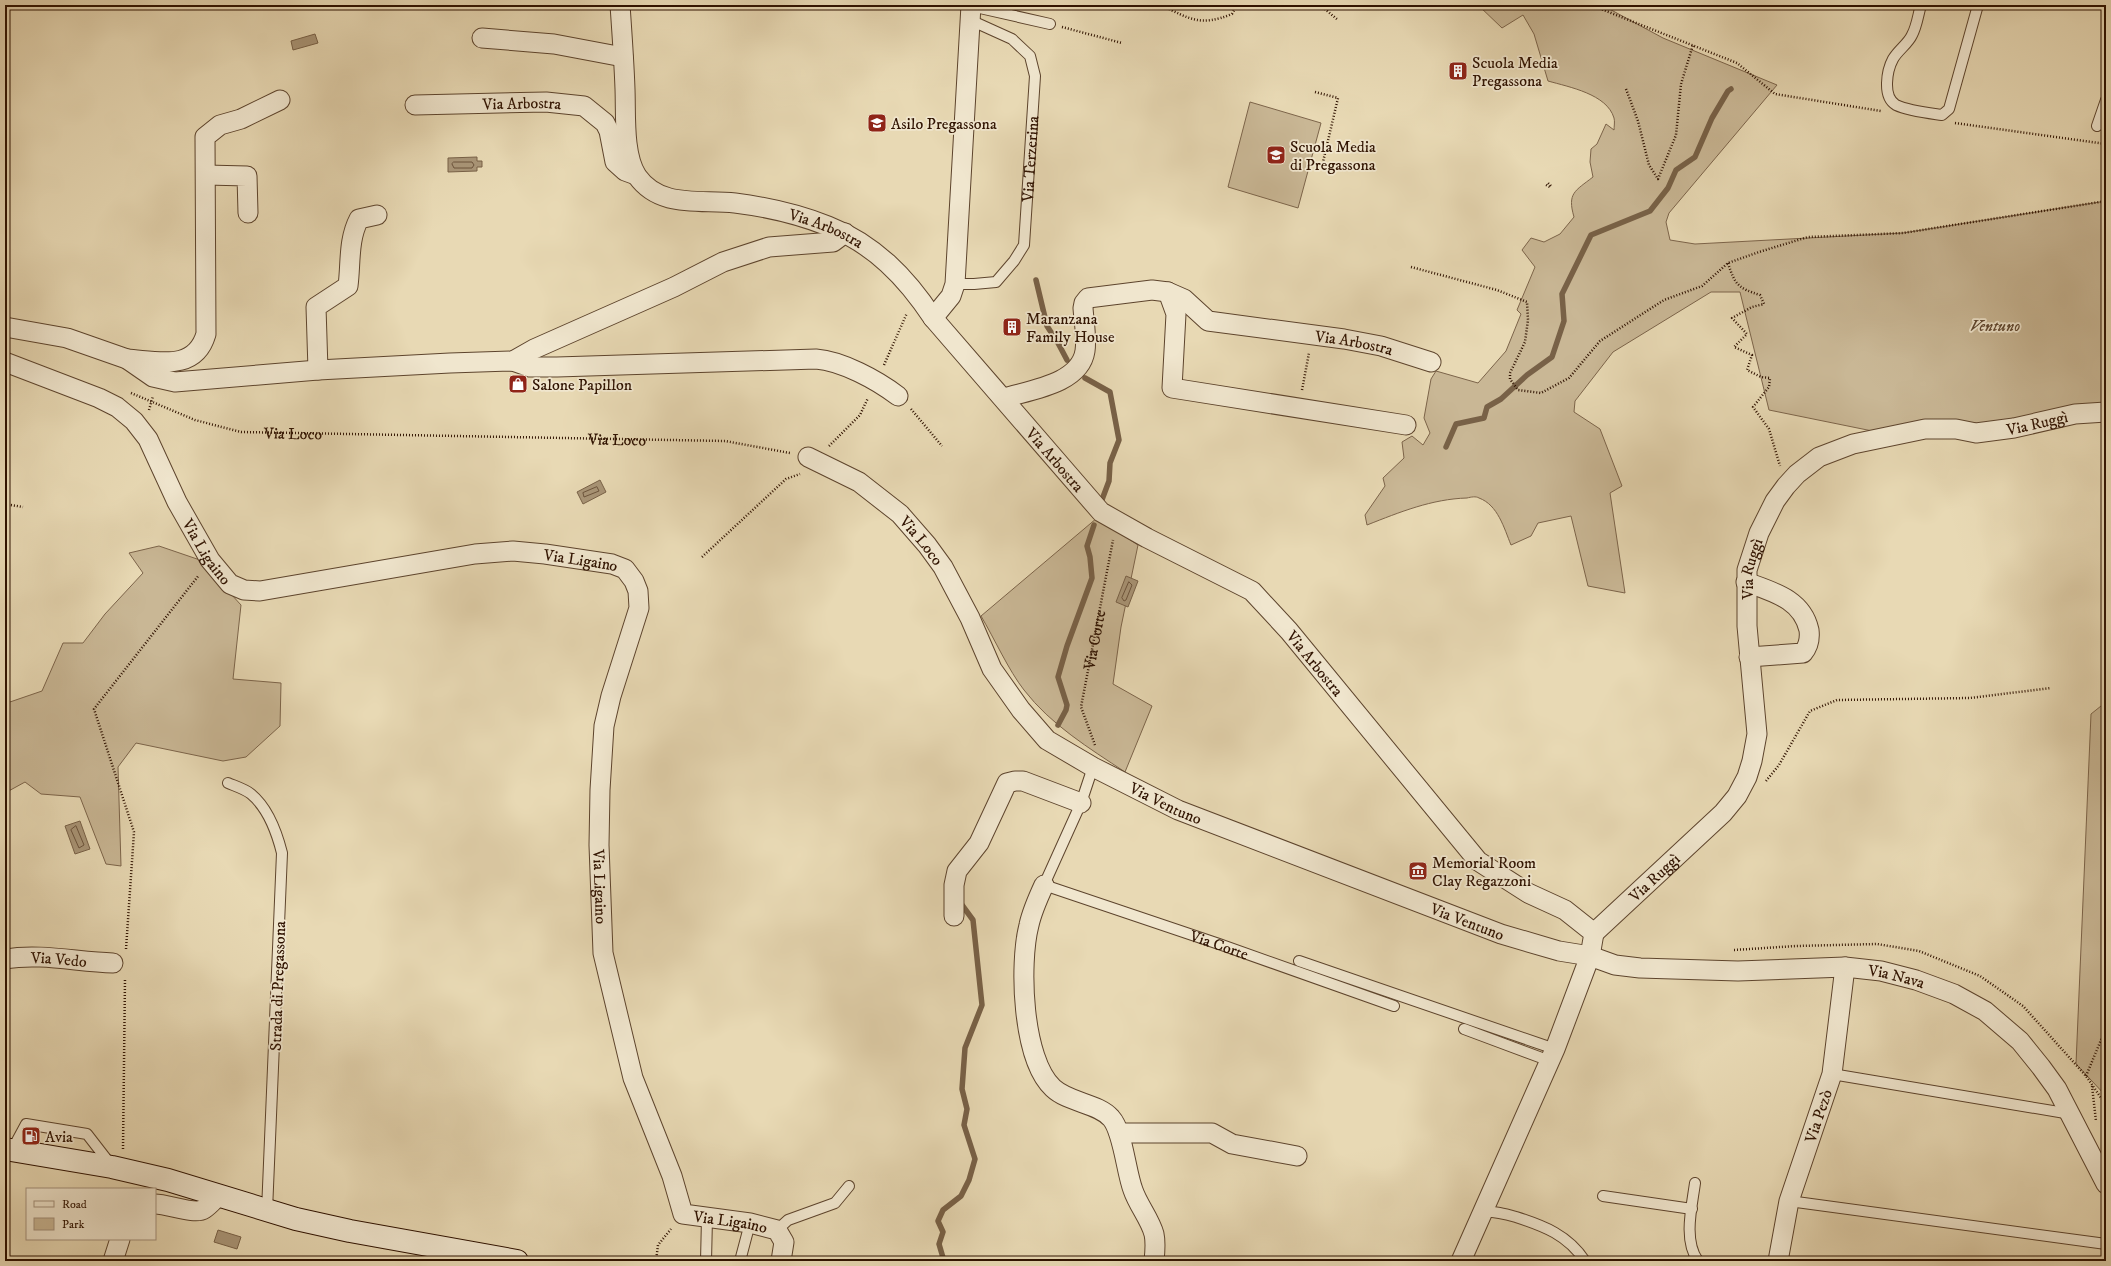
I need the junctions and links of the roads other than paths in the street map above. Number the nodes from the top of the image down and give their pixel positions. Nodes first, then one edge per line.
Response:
1 (620, 5) edge
2 (1921, 5) edge
3 (1978, 5) edge
4 (971, 10) edge
5 (1050, 24) road end
6 (482, 38) dead end
7 (623, 57) junction
8 (280, 100) dead end
9 (2106, 100) edge
10 (415, 105) dead end
11 (2097, 126) dead end
12 (206, 175) junction
13 (636, 175) junction
14 (248, 213) dead end
15 (377, 215) dead end
16 (846, 233) junction
17 (955, 284) junction
18 (1168, 292) junction
19 (934, 318) junction
20 (5, 327) edge
21 (127, 359) junction
22 (513, 361) junction
23 (5, 362) edge
24 (1431, 362) dead end
25 (318, 370) junction
26 (898, 396) road end
27 (1004, 398) junction
28 (2106, 412) edge
29 (1406, 425) dead end
30 (812, 458) road end
31 (1746, 582) junction
32 (1749, 657) junction
33 (1093, 767) junction
34 (228, 783) dead end
35 (1081, 803) junction
36 (1044, 885) junction
37 (954, 916) dead end
38 (1594, 933) junction
39 (1590, 956) junction
40 (5, 959) edge
41 (1299, 961) dead end
42 (121, 963) road end
43 (1845, 967) junction
44 (1394, 1006) dead end
45 (1464, 1029) dead end
46 (1552, 1055) junction
47 (1832, 1074) junction
48 (2071, 1114) junction
49 (1119, 1133) junction
50 (9, 1149) edge
51 (1297, 1156) dead end
52 (117, 1168) junction
53 (1695, 1183) dead end
54 (2106, 1184) edge
55 (849, 1186) dead end
56 (218, 1196) junction
57 (1603, 1196) dead end
58 (1788, 1201) junction
59 (156, 1204) edge
60 (1692, 1209) junction
61 (267, 1211) junction
62 (1482, 1212) junction
63 (707, 1218) junction
64 (750, 1223) junction
65 (777, 1230) junction
66 (120, 1240) edge
67 (2106, 1244) edge
68 (113, 1261) edge
69 (518, 1261) edge
70 (706, 1261) edge
71 (740, 1261) edge
72 (781, 1261) edge
73 (1154, 1261) edge
74 (1461, 1261) edge
75 (1585, 1261) edge
76 (1698, 1261) edge
77 (1778, 1261) edge

1 - 7 street
2 - 3 lane
4 - 5 lane
4 - 17 street
4 - 17 lane, Via Terzerina
6 - 7 street
7 - 13 street
8 - 12 street
9 - 11 lane
10 - 13 street, Via Arbostra
12 - 14 street
12 - 21 street
13 - 16 street, Via Arbostra
15 - 25 street
16 - 19 street, Via Arbostra
16 - 22 street
17 - 19 street
18 - 24 street, Via Arbostra
18 - 27 street, Via Arbostra
18 - 29 street
19 - 27 street, Via Arbostra
20 - 21 street
21 - 25 street
22 - 25 street
22 - 26 street
23 - 63 street, Via Ligaino
27 - 38 street, Via Arbostra
28 - 31 street, Via Ruggì
30 - 33 street, Via Loco
31 - 32 street, Via Ruggì
31 - 32 street
32 - 38 street, Via Ruggì
33 - 35 lane
33 - 39 street, Via Ventuno
34 - 61 lane, Strada di Pregassona
35 - 36 lane
35 - 37 street
36 - 44 lane, Via Corte
36 - 49 street
38 - 39 street
39 - 43 street, Via Nava
39 - 46 street
40 - 42 street, Via Vedo
41 - 46 lane
43 - 47 street, Via Pezò
43 - 48 street, Via Nava
45 - 46 lane
46 - 62 street
47 - 48 lane
47 - 58 street, Via Pezò
48 - 54 street, Via Nava
49 - 51 street
49 - 73 street
50 - 52 street
50 - 52 lane
52 - 56 street
53 - 60 lane
55 - 65 lane, Via Ligaino
56 - 59 street
56 - 61 street
57 - 60 lane
58 - 67 lane
58 - 77 street, Via Pezò
60 - 76 lane
61 - 69 street
62 - 74 street
62 - 75 lane
63 - 64 street, Via Ligaino
63 - 70 lane
64 - 65 street, Via Ligaino
64 - 71 lane
65 - 72 street, Via Ligaino
66 - 68 street

